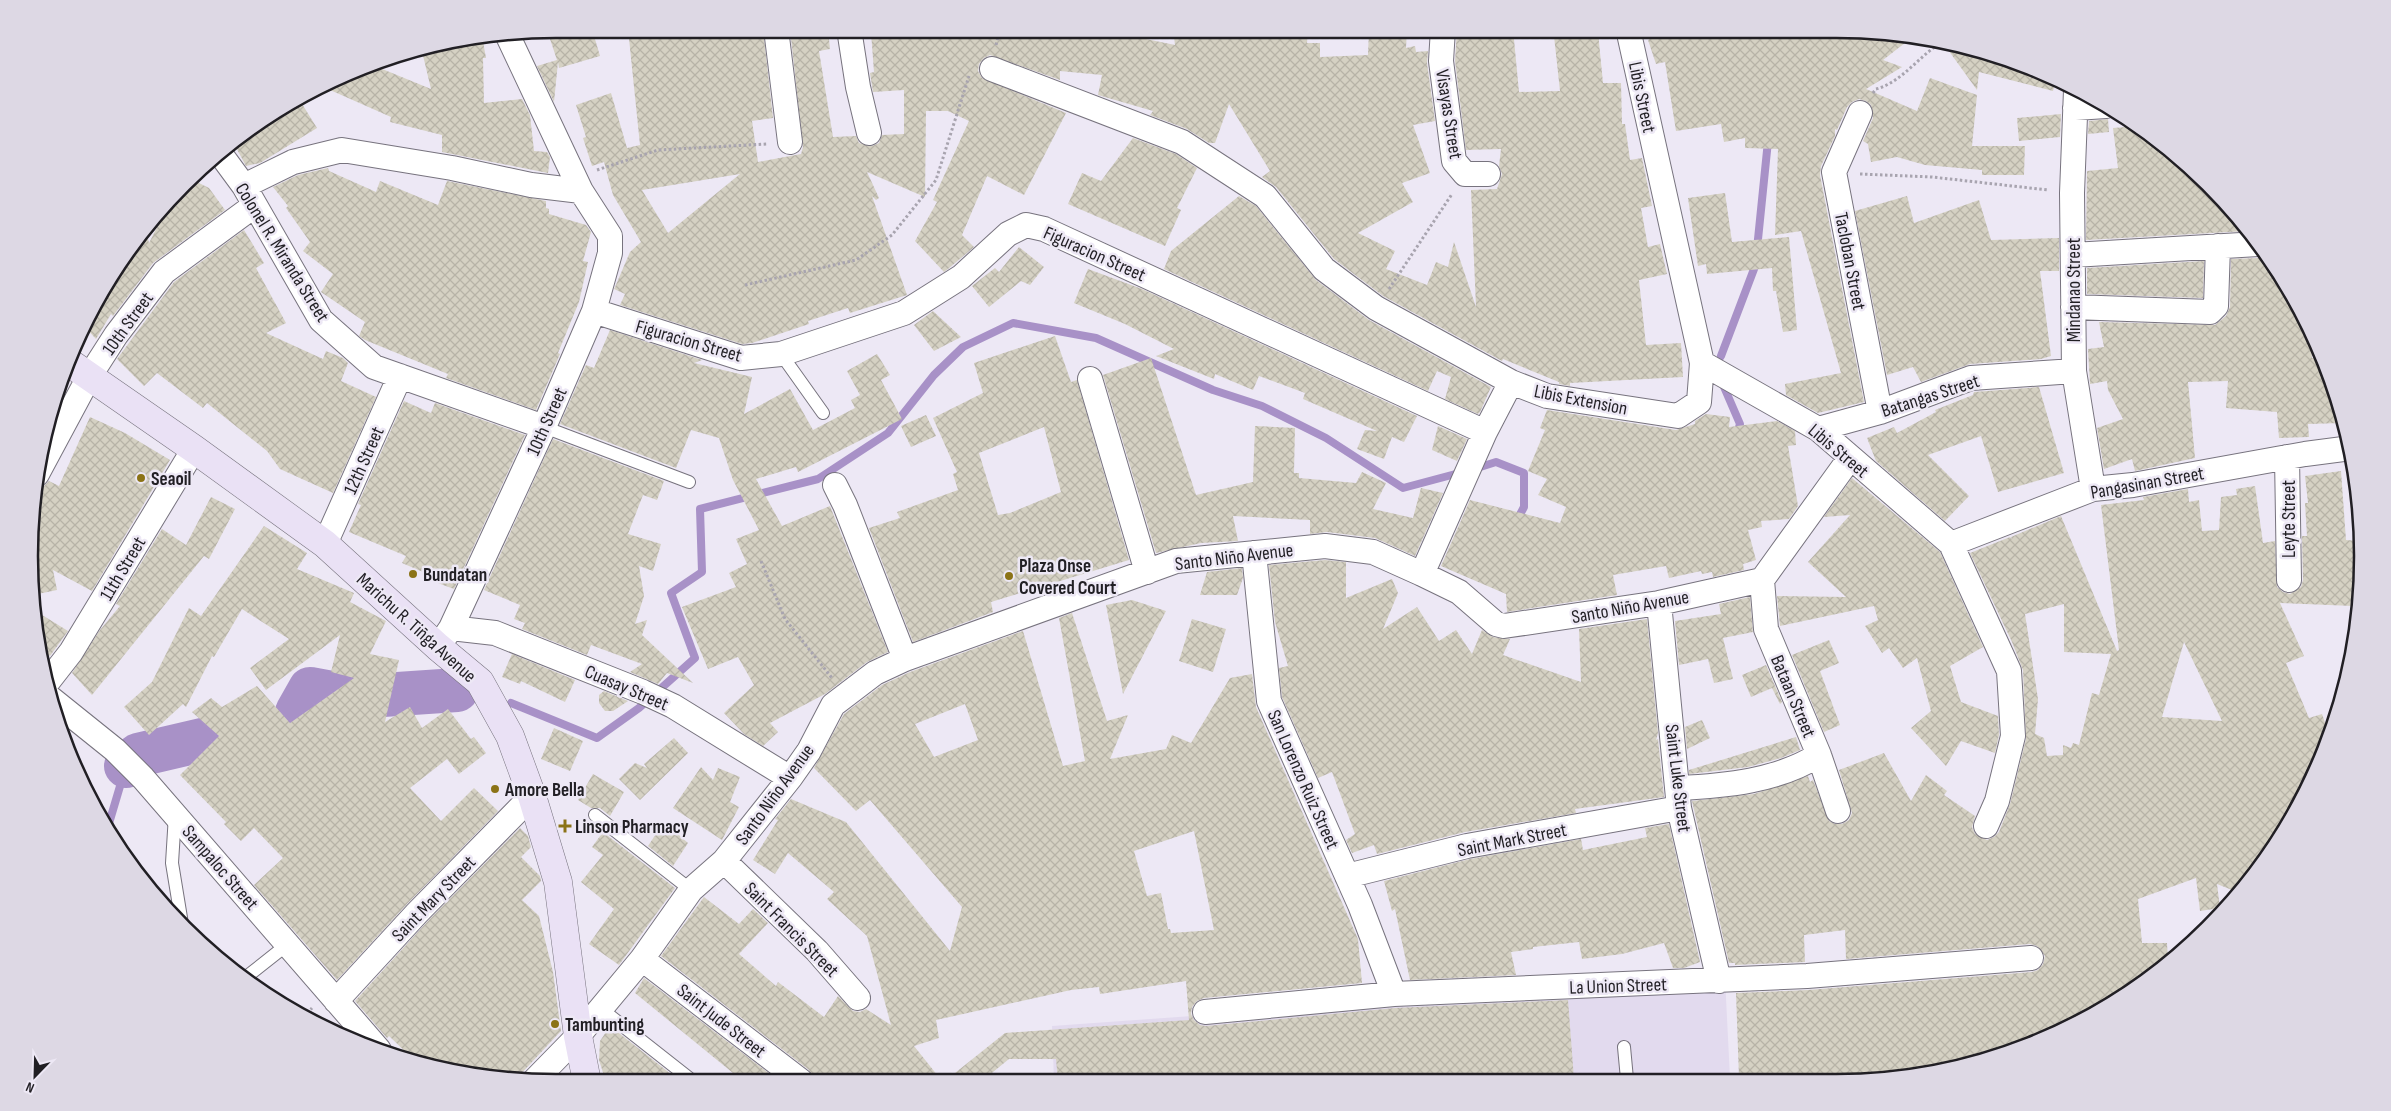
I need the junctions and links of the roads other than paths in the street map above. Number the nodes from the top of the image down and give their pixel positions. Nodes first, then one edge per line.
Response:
1 (777, 38) edge
2 (850, 38) edge
3 (1442, 38) edge
4 (1630, 38) edge
5 (509, 40) edge
6 (992, 69) road end
7 (2075, 99) edge
8 (1860, 113) road end
9 (869, 133) dead end
10 (790, 142) dead end
11 (223, 158) edge
12 (1488, 174) dead end
13 (578, 184) junction
14 (250, 196) junction
15 (2249, 244) edge
16 (2218, 246) junction
17 (2072, 255) junction
18 (2073, 306) junction
19 (594, 311) junction
20 (781, 354) junction
21 (1702, 364) junction
22 (74, 366) edge
23 (2074, 371) junction
24 (400, 376) junction
25 (89, 377) junction
26 (1090, 378) dead end
27 (1511, 382) junction
28 (1880, 412) junction
29 (823, 413) dead end
30 (544, 427) junction
31 (1818, 429) junction
32 (1485, 432) junction
33 (194, 449) junction
34 (2343, 449) edge
35 (47, 456) edge
36 (2287, 457) junction
37 (1850, 458) junction
38 (689, 482) dead end
39 (835, 485) dead end
40 (2093, 490) junction
41 (325, 544) junction
42 (1951, 544) junction
43 (1254, 553) junction
44 (1147, 572) junction
45 (1422, 574) junction
46 (1762, 580) junction
47 (2289, 580) dead end
48 (1659, 603) junction
49 (445, 638) junction
50 (905, 659) junction
51 (52, 677) edge
52 (60, 706) edge
53 (1819, 755) junction
54 (790, 778) junction
55 (532, 796) junction
56 (1679, 798) junction
57 (1838, 811) dead end
58 (175, 815) junction
59 (595, 815) dead end
60 (1986, 826) dead end
61 (724, 861) junction
62 (1347, 876) junction
63 (691, 890) junction
64 (180, 912) edge
65 (288, 944) junction
66 (2031, 958) dead end
67 (642, 959) junction
68 (251, 974) edge
69 (1719, 981) junction
70 (1394, 994) junction
71 (858, 998) dead end
72 (336, 1001) junction
73 (600, 1008) junction
74 (1205, 1012) dead end
75 (578, 1036) junction
76 (369, 1038) edge
77 (1624, 1047) dead end
78 (542, 1073) edge
79 (585, 1074) edge
80 (684, 1074) edge
81 (792, 1074) edge
82 (1627, 1074) edge

1 - 10 street
2 - 9 street
3 - 12 street, Visayas Street
4 - 21 street, Libis Street
5 - 13 street, 10th Street
6 - 27 street
7 - 17 street, Mindanao Street
8 - 28 street, Tacloban Street
11 - 14 street, Colonel R. Miranda Street
13 - 14 street, 10th Street
13 - 19 street, 10th Street
14 - 24 street, Colonel R. Miranda Street
14 - 25 street, 10th Street
15 - 16 street
16 - 17 street
16 - 18 street
17 - 18 street, Mindanao Street
18 - 23 street, Mindanao Street
19 - 20 street, Figuracion Street
19 - 30 street, 10th Street
20 - 29 lane
20 - 32 street, Figuracion Street
21 - 27 street, Libis Extension
21 - 31 street, Libis Street
22 - 25 main road, Marichu R. Tiñga Avenue
23 - 28 street, Batangas Street
23 - 40 street, Mindanao Street
24 - 30 street, Colonel R. Miranda Street
24 - 41 street, 12th Street
25 - 33 main road, Marichu R. Tiñga Avenue
25 - 35 street, 10th Street
26 - 44 street
27 - 32 street, Libis Extension
28 - 31 street, Batangas Street
30 - 38 lane
30 - 49 street, 10th Street
31 - 37 street, Libis Street
32 - 45 street, Libis Extension
33 - 41 main road, Marichu R. Tiñga Avenue
33 - 51 street, 11th Street
34 - 36 street, Pangasinan Street
36 - 40 street, Pangasinan Street
36 - 47 street, Leyte Street
37 - 42 street, Libis Street
37 - 46 street
39 - 50 street
40 - 42 street, Pangasinan Street
41 - 49 main road, Marichu R. Tiñga Avenue
42 - 60 street, Libis Street
43 - 44 street, Santo Niño Avenue
43 - 45 street, Santo Niño Avenue
43 - 62 street, San Lorenzo Ruiz Street
44 - 50 street, Santo Niño Avenue
45 - 48 street, Santo Niño Avenue
46 - 48 street, Santo Niño Avenue
46 - 53 street, Bataan Street
48 - 56 street, Saint Luke Street
49 - 54 street, Cuasay Street
49 - 55 main road, Marichu R. Tiñga Avenue
50 - 54 street, Santo Niño Avenue
52 - 58 street, Sampaloc Street
53 - 56 street, Saint Mark Street
53 - 57 street, Bataan Street
54 - 61 street, Santo Niño Avenue
55 - 72 street, Saint Mary Street
55 - 75 main road, Marichu R. Tiñga Avenue
56 - 62 street, Saint Mark Street
56 - 69 street, Saint Luke Street
58 - 64 lane
58 - 65 street, Sampaloc Street
59 - 63 lane
61 - 63 street, Santo Niño Avenue
61 - 71 street, Saint Francis Street
62 - 70 street, San Lorenzo Ruiz Street
63 - 67 street, Santo Niño Avenue
65 - 68 lane
65 - 72 street, Sampaloc Street
66 - 69 street, La Union Street
67 - 73 street, Santo Niño Avenue
67 - 81 street, Saint Jude Street
69 - 70 street, La Union Street
70 - 74 street, La Union Street
72 - 76 street, Sampaloc Street
73 - 75 street, Santo Niño Avenue
73 - 80 lane
75 - 78 street, Santo Niño Avenue
75 - 79 main road, Marichu R. Tiñga Avenue
77 - 82 lane

